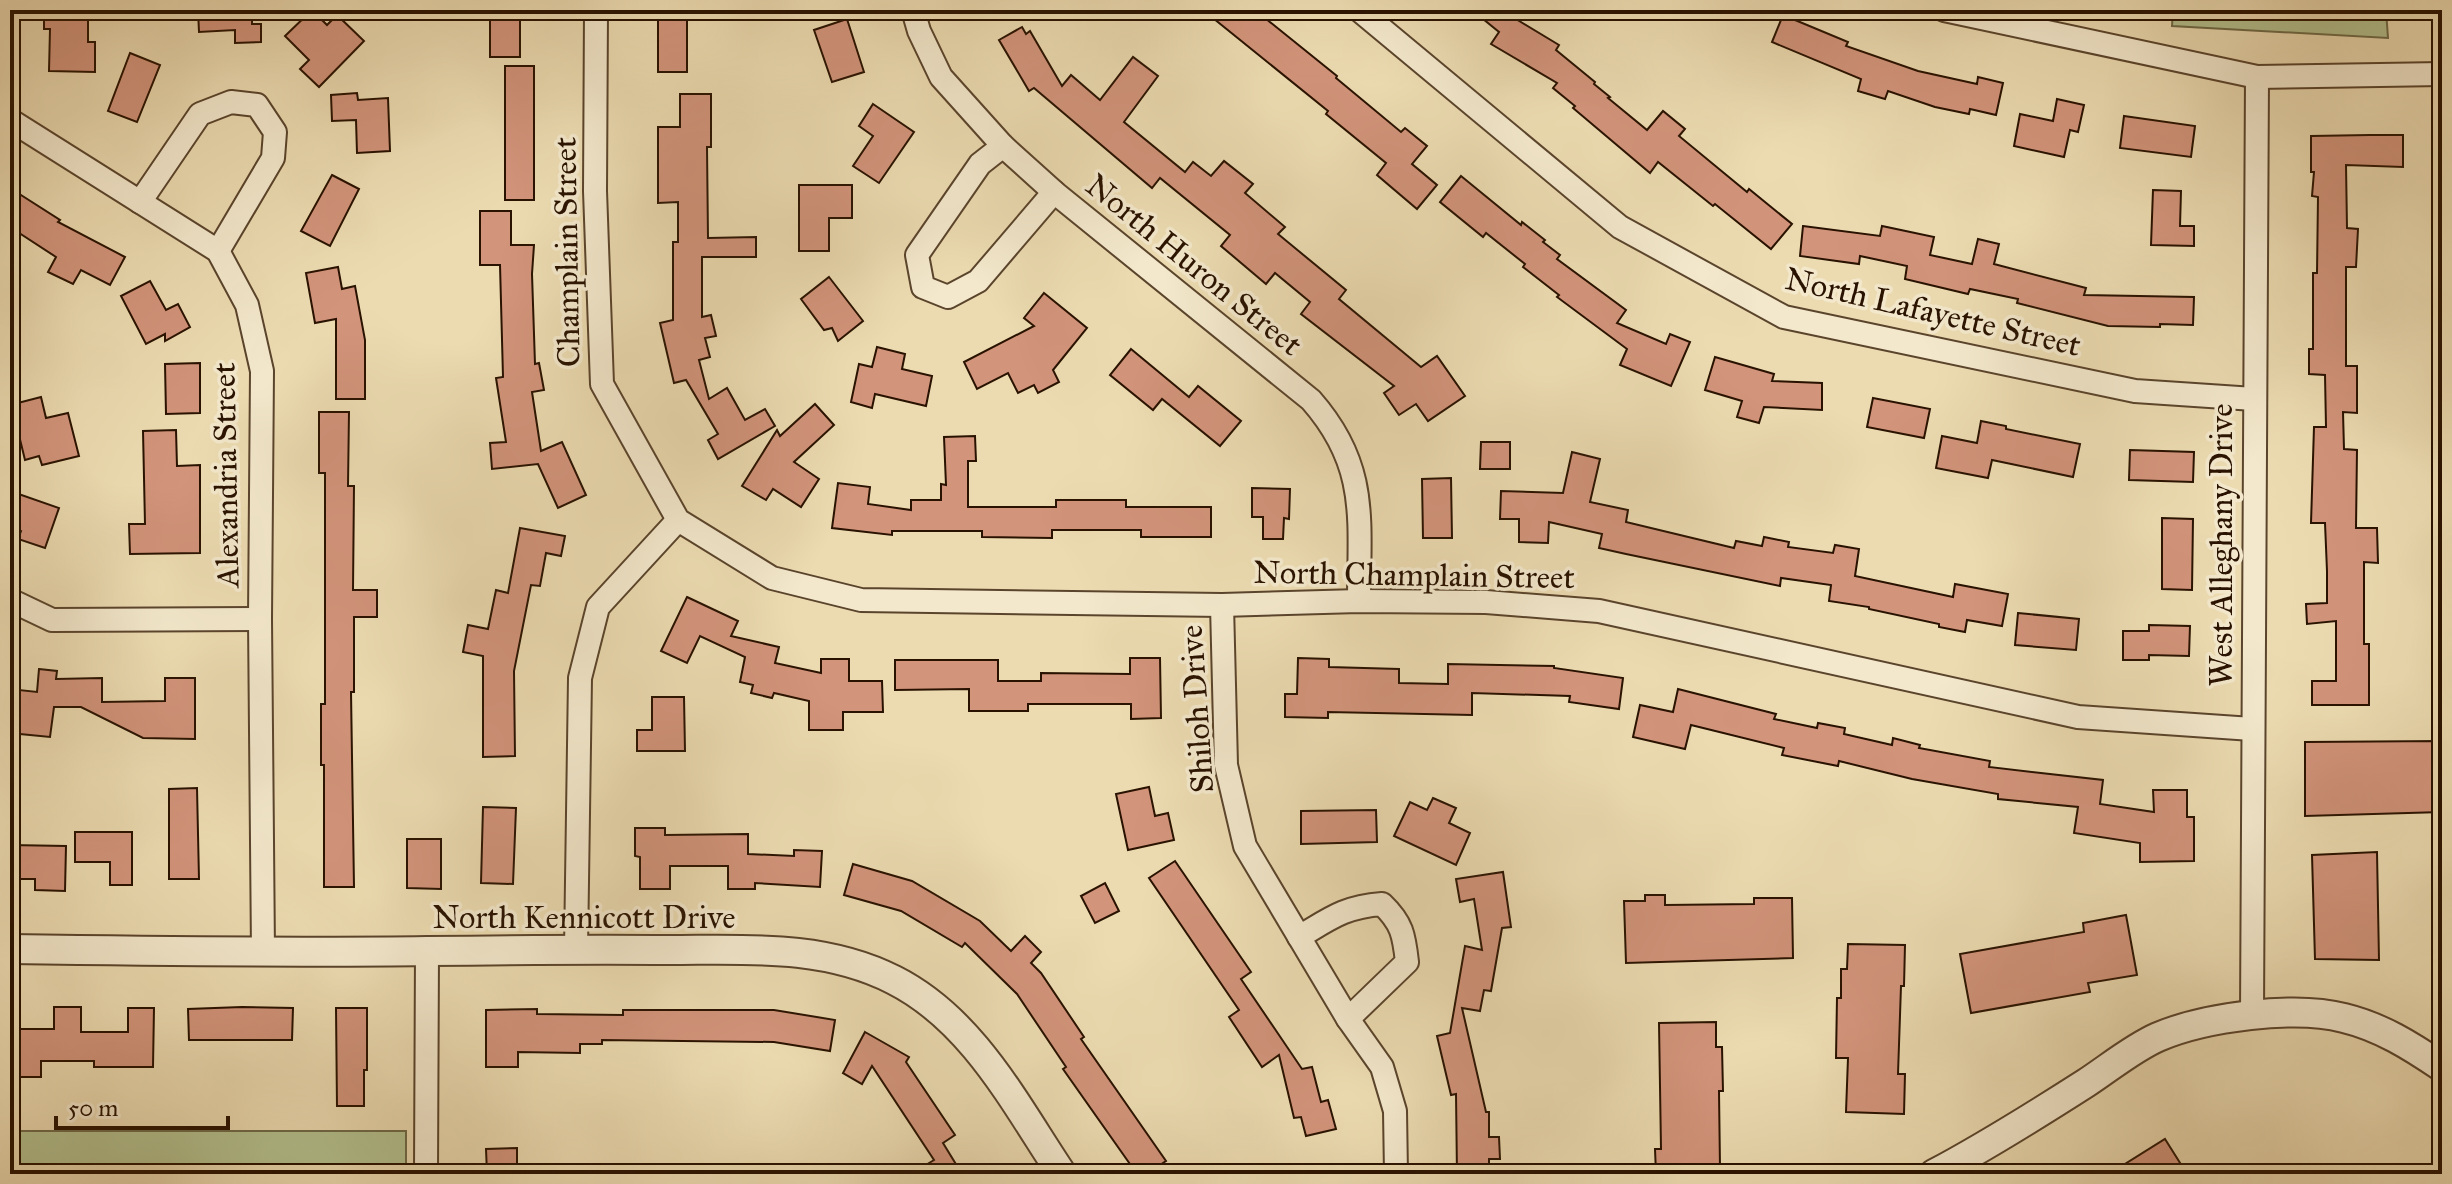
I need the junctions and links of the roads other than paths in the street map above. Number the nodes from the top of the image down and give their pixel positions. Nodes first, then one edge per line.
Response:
1 (596, 10) edge
2 (913, 10) edge
3 (1359, 10) edge
4 (1944, 10) edge
5 (2442, 74) edge
6 (2257, 77) junction
7 (10, 120) edge
8 (1003, 146) junction
9 (1054, 192) junction
10 (140, 202) junction
11 (218, 251) junction
12 (2254, 399) junction
13 (678, 520) junction
14 (10, 600) edge
15 (1359, 601) junction
16 (1222, 605) junction
17 (260, 619) junction
18 (2252, 729) junction
19 (1299, 937) junction
20 (10, 949) edge
21 (576, 949) junction
22 (427, 951) junction
23 (263, 952) junction
24 (2252, 1014) junction
25 (1348, 1019) junction
26 (2442, 1067) edge
27 (426, 1174) edge
28 (1062, 1174) edge
29 (1396, 1174) edge
30 (1934, 1174) edge

1 - 13 street, Champlain Street
2 - 8 street, North Huron Street
3 - 12 street, North Lafayette Street
4 - 6 street
5 - 6 street
6 - 12 street, West Alleghany Drive
7 - 10 street, Alexandria Street
8 - 9 street, North Huron Street
8 - 9 street
9 - 15 street, North Huron Street
10 - 11 street, Alexandria Street
10 - 11 street
11 - 17 street, Alexandria Street
12 - 18 street, West Alleghany Drive
13 - 16 street, North Champlain Street
13 - 21 street
14 - 17 street
15 - 16 street, North Champlain Street
15 - 18 street, North Champlain Street
16 - 19 street, Shiloh Drive
17 - 23 street, Alexandria Street
18 - 24 street, West Alleghany Drive
19 - 25 street, Shiloh Drive
19 - 25 street
20 - 23 street, North Kennicott Drive
21 - 22 street, North Kennicott Drive
21 - 28 street, North Kennicott Drive
22 - 23 street, North Kennicott Drive
22 - 27 street
24 - 26 street
24 - 30 street
25 - 29 street, Shiloh Drive

